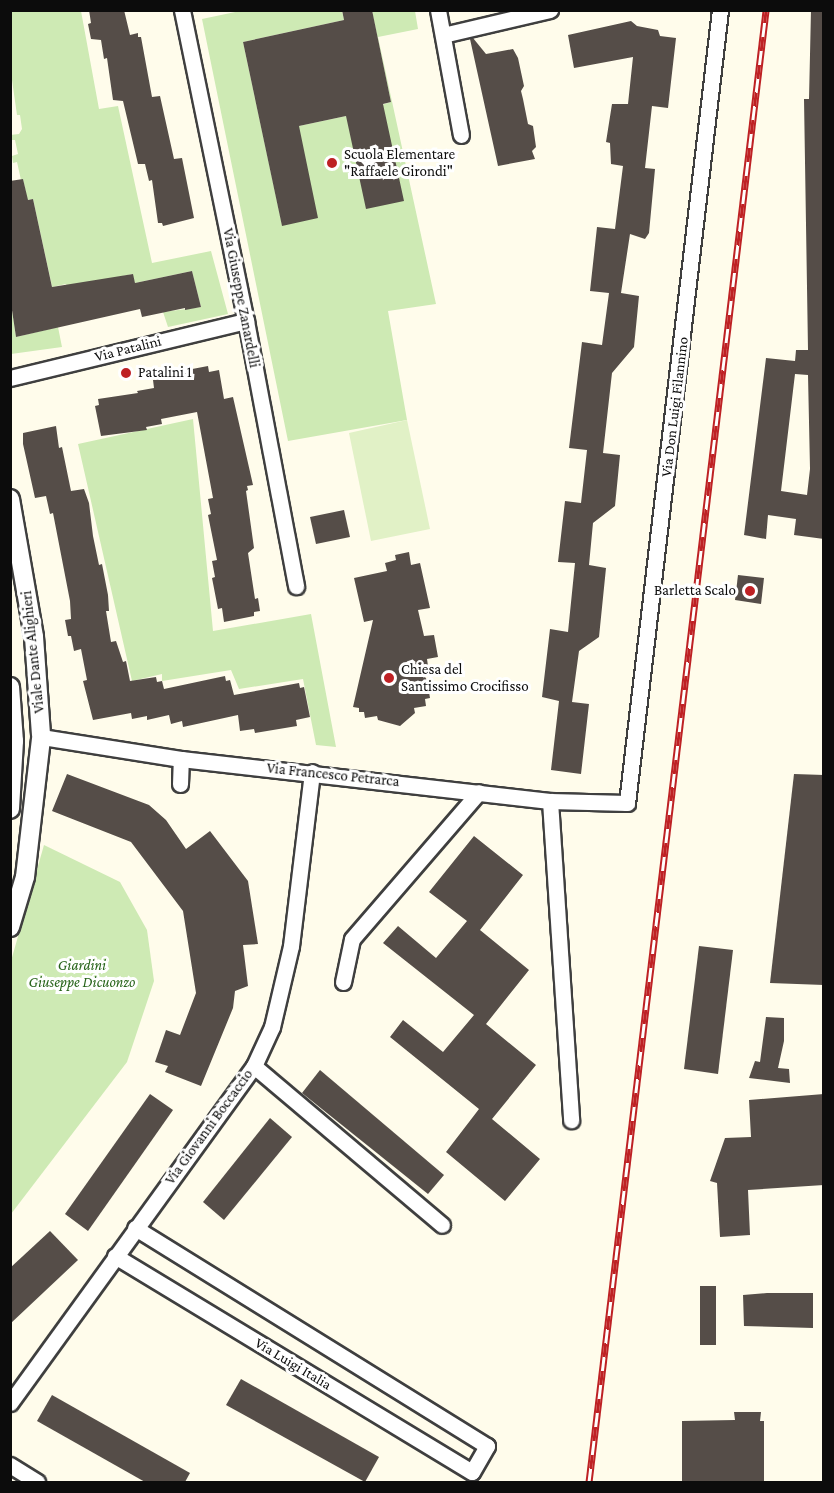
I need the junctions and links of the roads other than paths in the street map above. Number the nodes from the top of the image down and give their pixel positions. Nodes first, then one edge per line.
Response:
1 (182, 10) edge
2 (438, 10) edge
3 (550, 10) edge
4 (720, 10) edge
5 (443, 35) junction
6 (461, 135) dead end
7 (246, 321) junction
8 (10, 378) edge
9 (10, 499) edge
10 (296, 586) dead end
11 (10, 687) edge
12 (14, 737) junction
13 (41, 737) junction
14 (181, 759) junction
15 (312, 772) junction
16 (180, 784) dead end
17 (479, 792) junction
18 (550, 801) junction
19 (627, 803) joint
20 (10, 808) edge
21 (10, 927) edge
22 (343, 982) dead end
23 (254, 1066) junction
24 (571, 1120) dead end
25 (442, 1225) dead end
26 (135, 1228) junction
27 (115, 1256) junction
28 (10, 1403) edge
29 (10, 1465) edge
30 (38, 1482) edge

1 - 7 street, Via Giuseppe Zanardelli
2 - 5 street
3 - 5 street
4 - 19 street, Via Don Luigi Filannino
5 - 6 street
7 - 8 street, Via Patalini
7 - 10 street, Via Giuseppe Zanardelli
9 - 13 street, Viale Dante Alighieri
11 - 12 street, Viale Dante Alighieri
12 - 13 street
12 - 20 street, Viale Dante Alighieri
13 - 14 street, Via Francesco Petrarca
13 - 21 street, Viale Dante Alighieri
14 - 15 street, Via Francesco Petrarca
14 - 16 street
15 - 17 street, Via Francesco Petrarca
15 - 23 street, Via Giovanni Boccaccio
17 - 18 street, Via Francesco Petrarca
17 - 22 street
18 - 19 street, Via Francesco Petrarca
18 - 24 street
23 - 25 street
23 - 26 street, Via Giovanni Boccaccio
26 - 27 street, Via Giovanni Boccaccio
26 - 27 street, Via Luigi Italia
27 - 28 street, Via Giovanni Boccaccio
29 - 30 street

